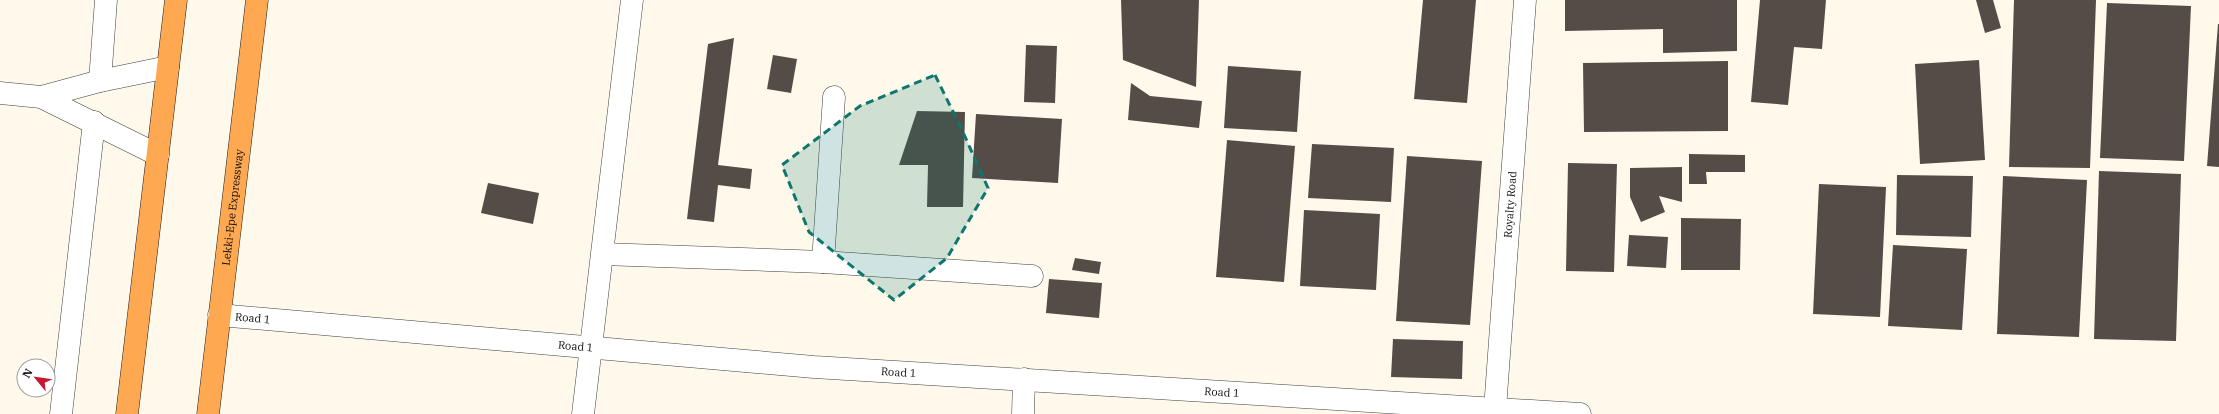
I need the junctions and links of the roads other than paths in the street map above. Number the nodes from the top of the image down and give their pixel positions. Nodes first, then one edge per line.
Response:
1 (106, 0) edge
2 (176, 0) edge
3 (257, 0) edge
4 (632, 0) edge
5 (1525, 0) edge
6 (168, 67) junction
7 (100, 81) junction
8 (0, 93) edge
9 (41, 97) junction
10 (834, 97) dead end
11 (94, 122) junction
12 (158, 155) junction
13 (603, 254) junction
14 (823, 262) junction
15 (1032, 276) dead end
16 (219, 315) junction
17 (591, 346) junction
18 (1024, 379) junction
19 (1495, 410) junction
20 (61, 414) edge
21 (127, 414) edge
22 (208, 414) edge
23 (584, 414) edge
24 (1023, 414) edge
25 (1580, 414) edge

1 - 7 street
2 - 6 highway
3 - 16 highway, Lekki-Epe Expressway
4 - 13 street
5 - 19 street, Royalty Road
6 - 7 street
6 - 12 highway
7 - 9 street
8 - 9 street
9 - 11 street
10 - 14 street
11 - 12 street
11 - 20 street
12 - 21 highway
13 - 14 street
13 - 17 street
14 - 15 street
16 - 17 street, Road 1
16 - 22 highway, Lekki-Epe Expressway
17 - 18 street, Road 1
17 - 23 street
18 - 19 street, Road 1
18 - 24 street
19 - 25 street, Road 1

